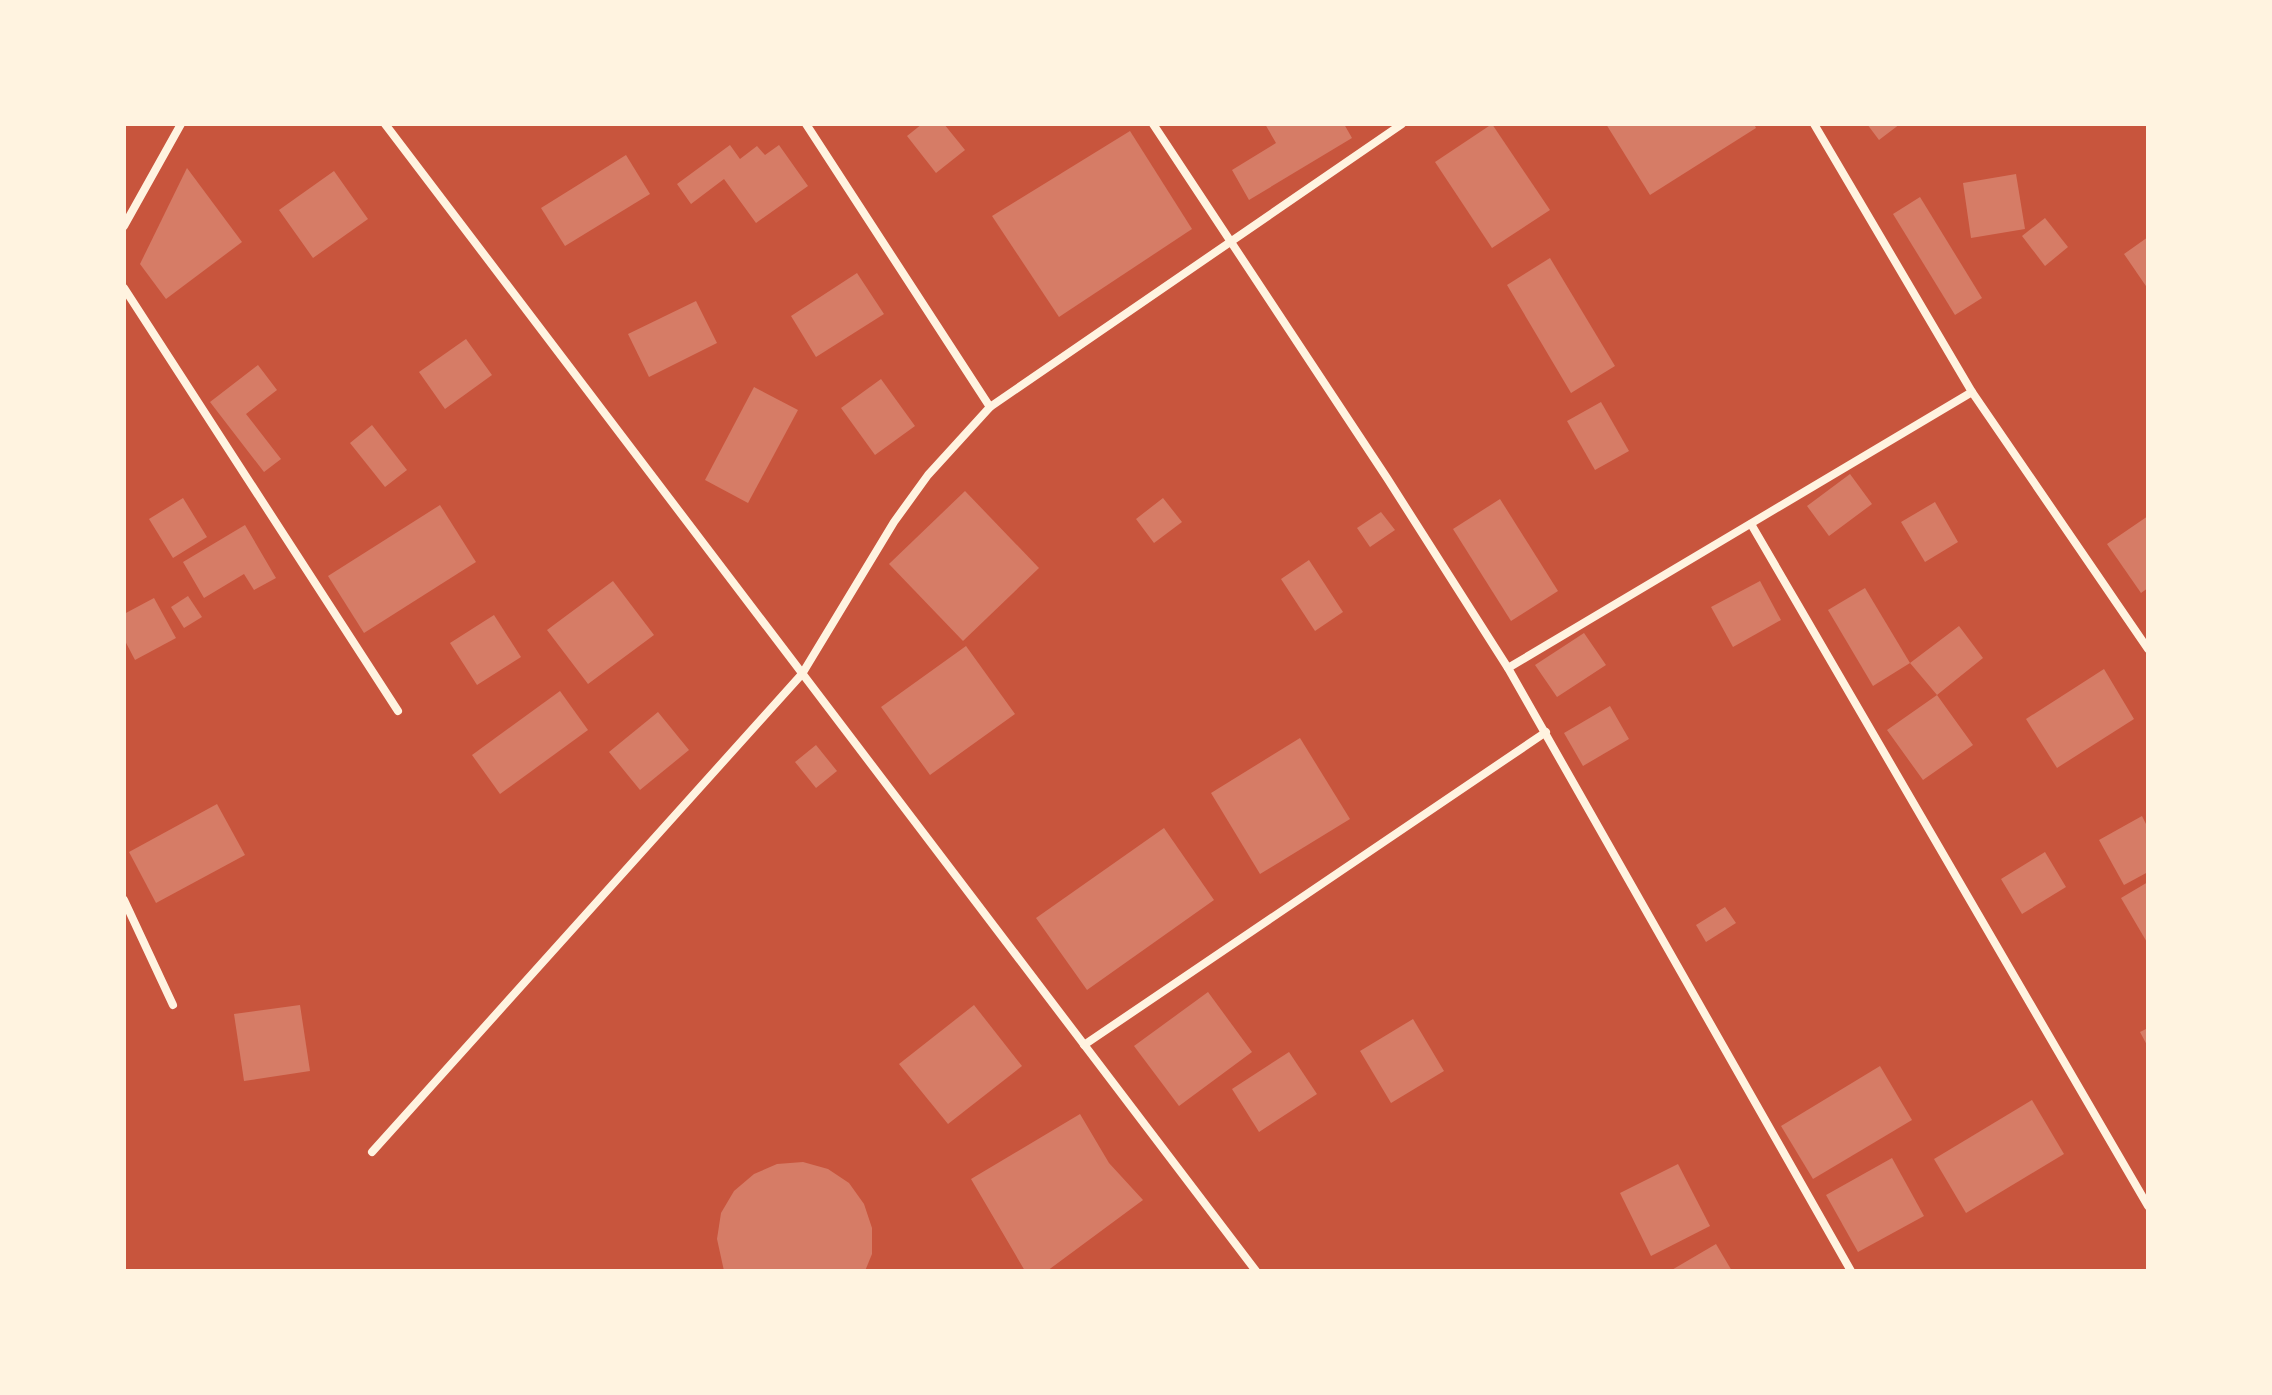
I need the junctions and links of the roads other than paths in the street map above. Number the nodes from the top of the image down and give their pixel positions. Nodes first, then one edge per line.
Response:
1 (181, 124) edge
2 (385, 124) edge
3 (806, 124) edge
4 (1153, 124) edge
5 (1402, 124) edge
6 (1814, 124) edge
7 (124, 226) edge
8 (1232, 242) junction
9 (124, 288) edge
10 (1972, 392) junction
11 (990, 407) junction
12 (1751, 524) junction
13 (2148, 649) edge
14 (1508, 668) junction
15 (802, 674) junction
16 (398, 711) dead end
17 (1546, 732) junction
18 (124, 900) edge
19 (173, 1005) dead end
20 (1084, 1045) junction
21 (372, 1152) dead end
22 (2148, 1206) edge
23 (1256, 1271) edge
24 (1851, 1271) edge

1 - 7 street
2 - 15 street
3 - 11 street
4 - 8 street
5 - 8 street
6 - 10 street
8 - 11 street
8 - 14 street
9 - 16 street
10 - 12 street
10 - 13 street
11 - 15 street
12 - 14 street
12 - 22 street
14 - 17 street
15 - 20 street
15 - 21 street
17 - 20 street
17 - 24 street
18 - 19 street
20 - 23 street

